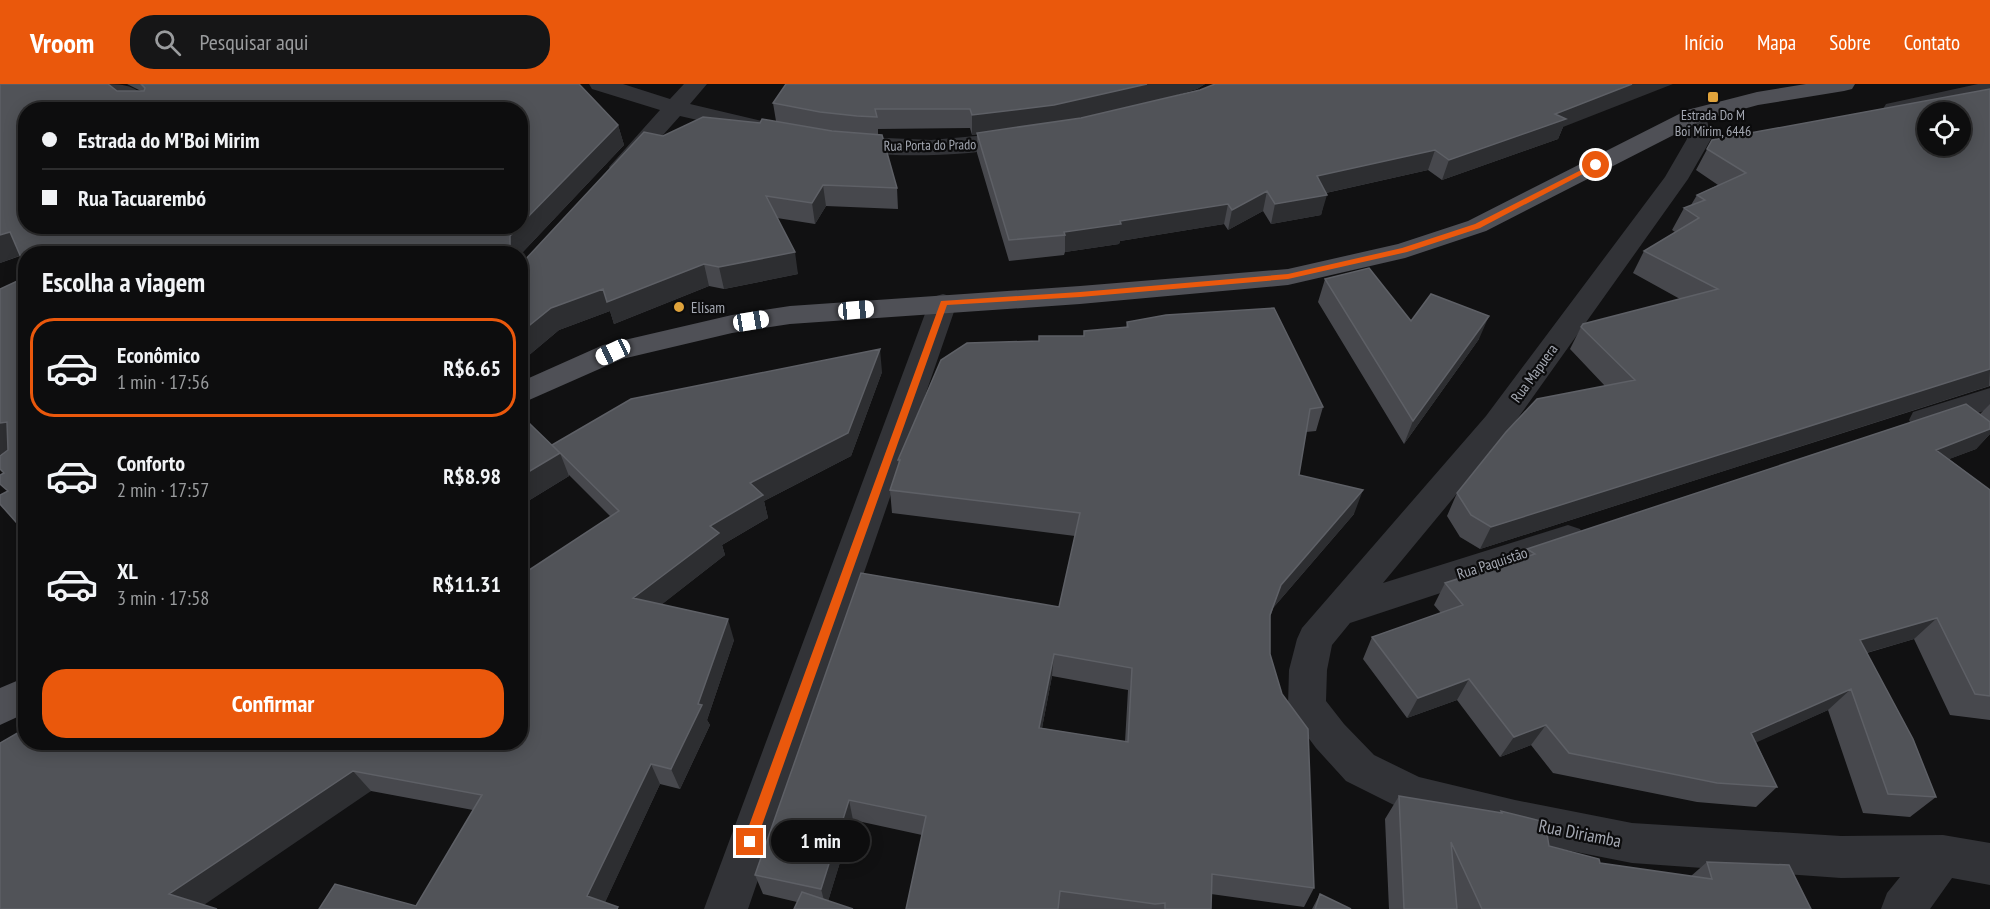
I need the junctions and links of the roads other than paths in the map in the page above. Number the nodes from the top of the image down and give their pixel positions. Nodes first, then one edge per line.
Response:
1 (112, 84) edge
2 (600, 84) edge
3 (696, 84) edge
4 (1844, 84) edge
5 (1931, 84) edge
6 (1990, 88) edge
7 (1954, 95) junction
8 (137, 102) edge
9 (675, 108) junction
10 (1695, 115) junction
11 (1868, 116) edge
12 (785, 133) edge
13 (1037, 136) edge
14 (819, 140) edge
15 (606, 184) edge
16 (944, 303) junction
17 (528, 390) edge
18 (1990, 398) edge
19 (1894, 430) edge
20 (1593, 530) edge
21 (1335, 613) junction
22 (18, 698) edge
23 (0, 708) edge
24 (1943, 856) junction
25 (1990, 864) edge
26 (726, 909) edge
27 (1904, 909) edge

1 - 8 street
2 - 9 street
3 - 9 street
4 - 10 main road
5 - 7 street
6 - 7 street
7 - 11 street
9 - 12 street
9 - 15 street
10 - 16 main road
10 - 21 street, Rua Mapuera
13 - 14 street, Rua Porta do Prado
16 - 17 main road
16 - 26 street
18 - 19 street
20 - 21 street, Rua Paquistão
21 - 24 street, Rua Diriamba
22 - 23 main road
24 - 25 street, Rua Diriamba
24 - 27 street

